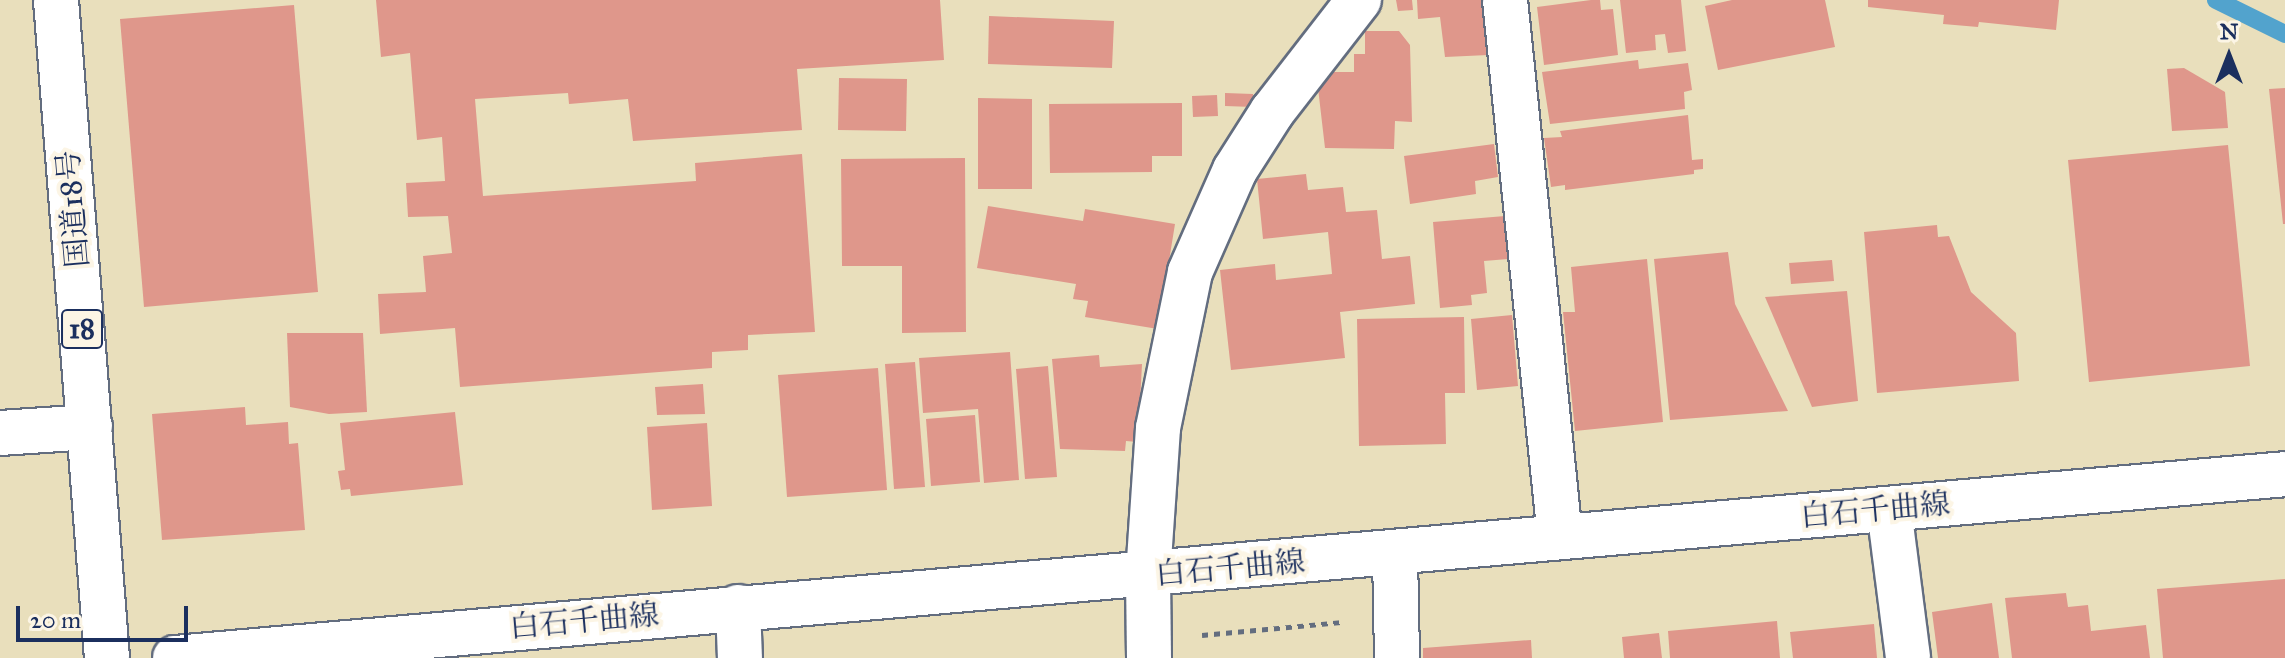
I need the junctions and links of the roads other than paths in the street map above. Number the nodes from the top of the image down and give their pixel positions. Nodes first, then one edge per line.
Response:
1 (56, 0) edge
2 (1359, 0) edge
3 (1505, 0) edge
4 (90, 427) junction
5 (0, 433) edge
6 (2285, 474) edge
7 (1889, 509) junction
8 (1560, 537) junction
9 (1395, 554) junction
10 (1148, 575) junction
11 (738, 607) junction
12 (1399, 638) edge
13 (444, 646) edge
14 (107, 658) edge
15 (175, 658) edge
16 (740, 658) edge
17 (1149, 658) edge
18 (1908, 658) edge

1 - 4 main road, 国道18号 / 18
2 - 10 main road
3 - 8 main road
4 - 5 main road
4 - 14 main road, 国道18号 / 18
6 - 7 main road, 白石千曲線
7 - 8 main road, 白石千曲線
7 - 18 main road
8 - 9 main road, 白石千曲線
9 - 10 main road, 白石千曲線
9 - 12 main road
10 - 11 main road, 白石千曲線
10 - 17 main road
11 - 13 main road, 白石千曲線
11 - 16 main road
13 - 15 main road, 白石千曲線

